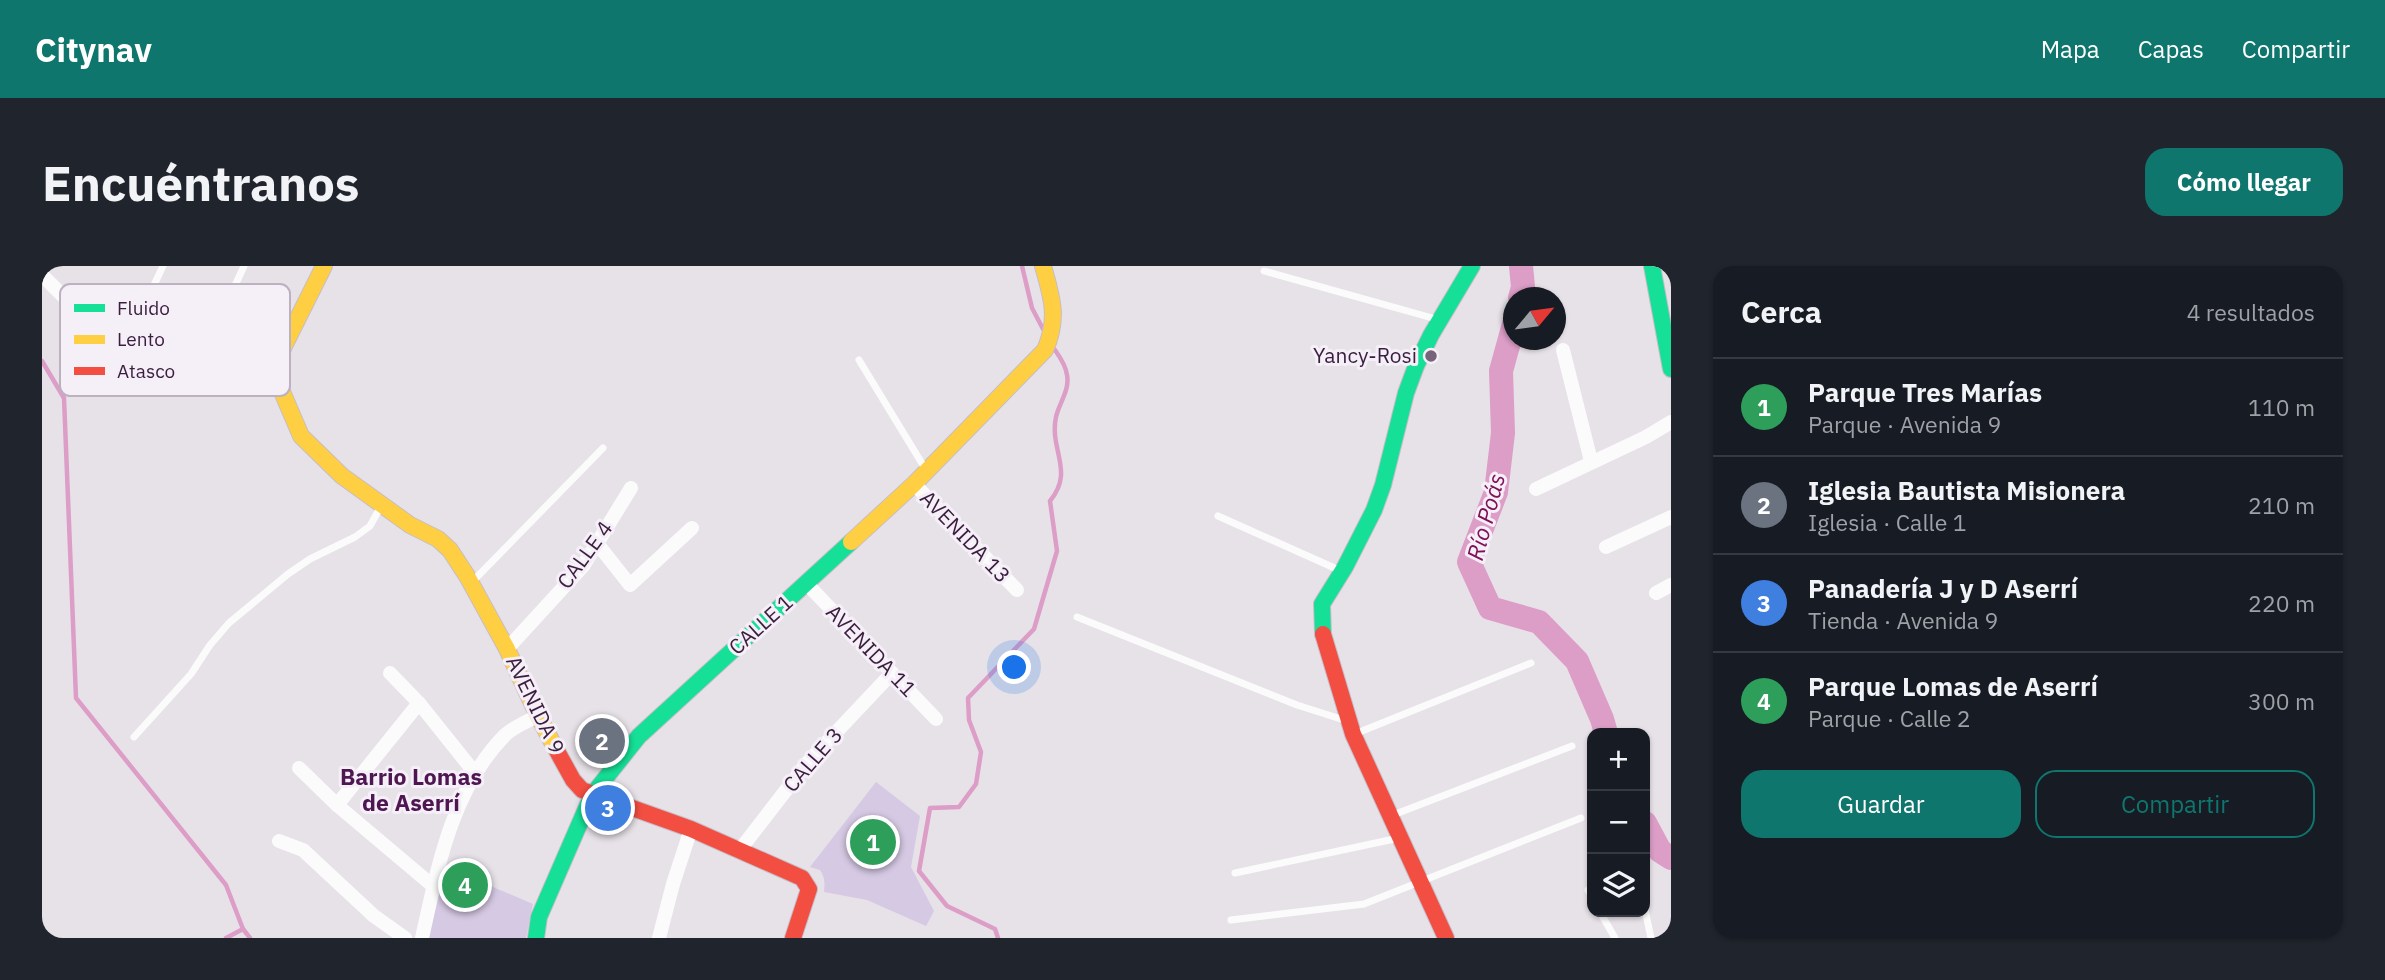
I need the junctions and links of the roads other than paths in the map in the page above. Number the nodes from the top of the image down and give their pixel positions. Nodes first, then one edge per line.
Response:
1 (163, 266) edge
2 (244, 266) edge
3 (324, 266) edge
4 (1043, 266) edge
5 (1472, 266) edge
6 (1652, 266) edge
7 (1264, 271) dead end
8 (42, 275) edge
9 (155, 284) edge
10 (235, 284) edge
11 (60, 293) edge
12 (1440, 320) junction
13 (290, 334) edge
14 (1563, 350) dead end
15 (859, 360) dead end
16 (1671, 369) edge
17 (284, 396) edge
18 (1671, 422) edge
19 (603, 448) dead end
20 (1591, 461) junction
21 (926, 471) junction
22 (914, 484) junction
23 (631, 488) dead end
24 (1536, 489) dead end
25 (382, 505) junction
26 (1218, 516) dead end
27 (1671, 517) edge
28 (692, 528) dead end
29 (596, 542) junction
30 (1606, 547) dead end
31 (1342, 572) junction
32 (471, 583) junction
33 (807, 583) junction
34 (1671, 585) edge
35 (1017, 590) dead end
36 (1656, 593) dead end
37 (1077, 617) dead end
38 (507, 649) junction
39 (1531, 663) dead end
40 (390, 673) dead end
41 (892, 673) junction
42 (419, 703) junction
43 (538, 716) junction
44 (936, 719) dead end
45 (1351, 728) junction
46 (134, 737) dead end
47 (1572, 746) dead end
48 (299, 768) dead end
49 (475, 773) junction
50 (592, 795) junction
51 (337, 805) junction
52 (1391, 816) junction
53 (1581, 818) dead end
54 (691, 829) junction
55 (1400, 838) junction
56 (279, 841) dead end
57 (739, 851) junction
58 (1235, 873) dead end
59 (1422, 881) junction
60 (433, 886) junction
61 (1603, 917) edge
62 (1646, 917) edge
63 (1231, 920) dead end
64 (405, 938) edge
65 (422, 938) edge
66 (536, 938) edge
67 (659, 938) edge
68 (793, 938) edge
69 (1446, 938) edge
70 (1615, 938) edge
71 (1651, 938) edge

1 - 9 lane
2 - 10 lane
3 - 13 street
4 - 21 street, CALLE 1
5 - 12 street
6 - 16 street
7 - 12 lane
8 - 11 street
12 - 31 street
14 - 20 street
15 - 21 lane
17 - 25 street, AVENIDA 9
18 - 20 street
19 - 32 lane
20 - 24 street
21 - 22 street, CALLE 1
22 - 33 street, CALLE 1
22 - 35 street, AVENIDA 13
23 - 29 street, CALLE 4
25 - 32 street, AVENIDA 9
25 - 46 lane
26 - 31 lane
27 - 30 street
28 - 29 street
29 - 38 street, CALLE 4
31 - 45 street
32 - 38 street, AVENIDA 9
33 - 41 street, AVENIDA 11
33 - 50 street, CALLE 1
34 - 36 street
37 - 45 lane
38 - 43 street, AVENIDA 9
39 - 45 lane
40 - 42 street
41 - 44 street, AVENIDA 11
41 - 57 street, CALLE 3
42 - 49 street
42 - 51 street
43 - 49 street
43 - 50 street, AVENIDA 9
45 - 52 street
47 - 52 lane
48 - 51 street
49 - 60 street
50 - 54 street, AVENIDA 9
50 - 66 street, CALLE 1
51 - 60 street
52 - 55 street
53 - 59 lane
54 - 57 street, AVENIDA 9
54 - 67 street
55 - 58 lane
55 - 59 street
56 - 64 street
57 - 68 street, AVENIDA 9
59 - 63 lane
59 - 69 street
60 - 65 street
61 - 70 lane
62 - 71 lane

